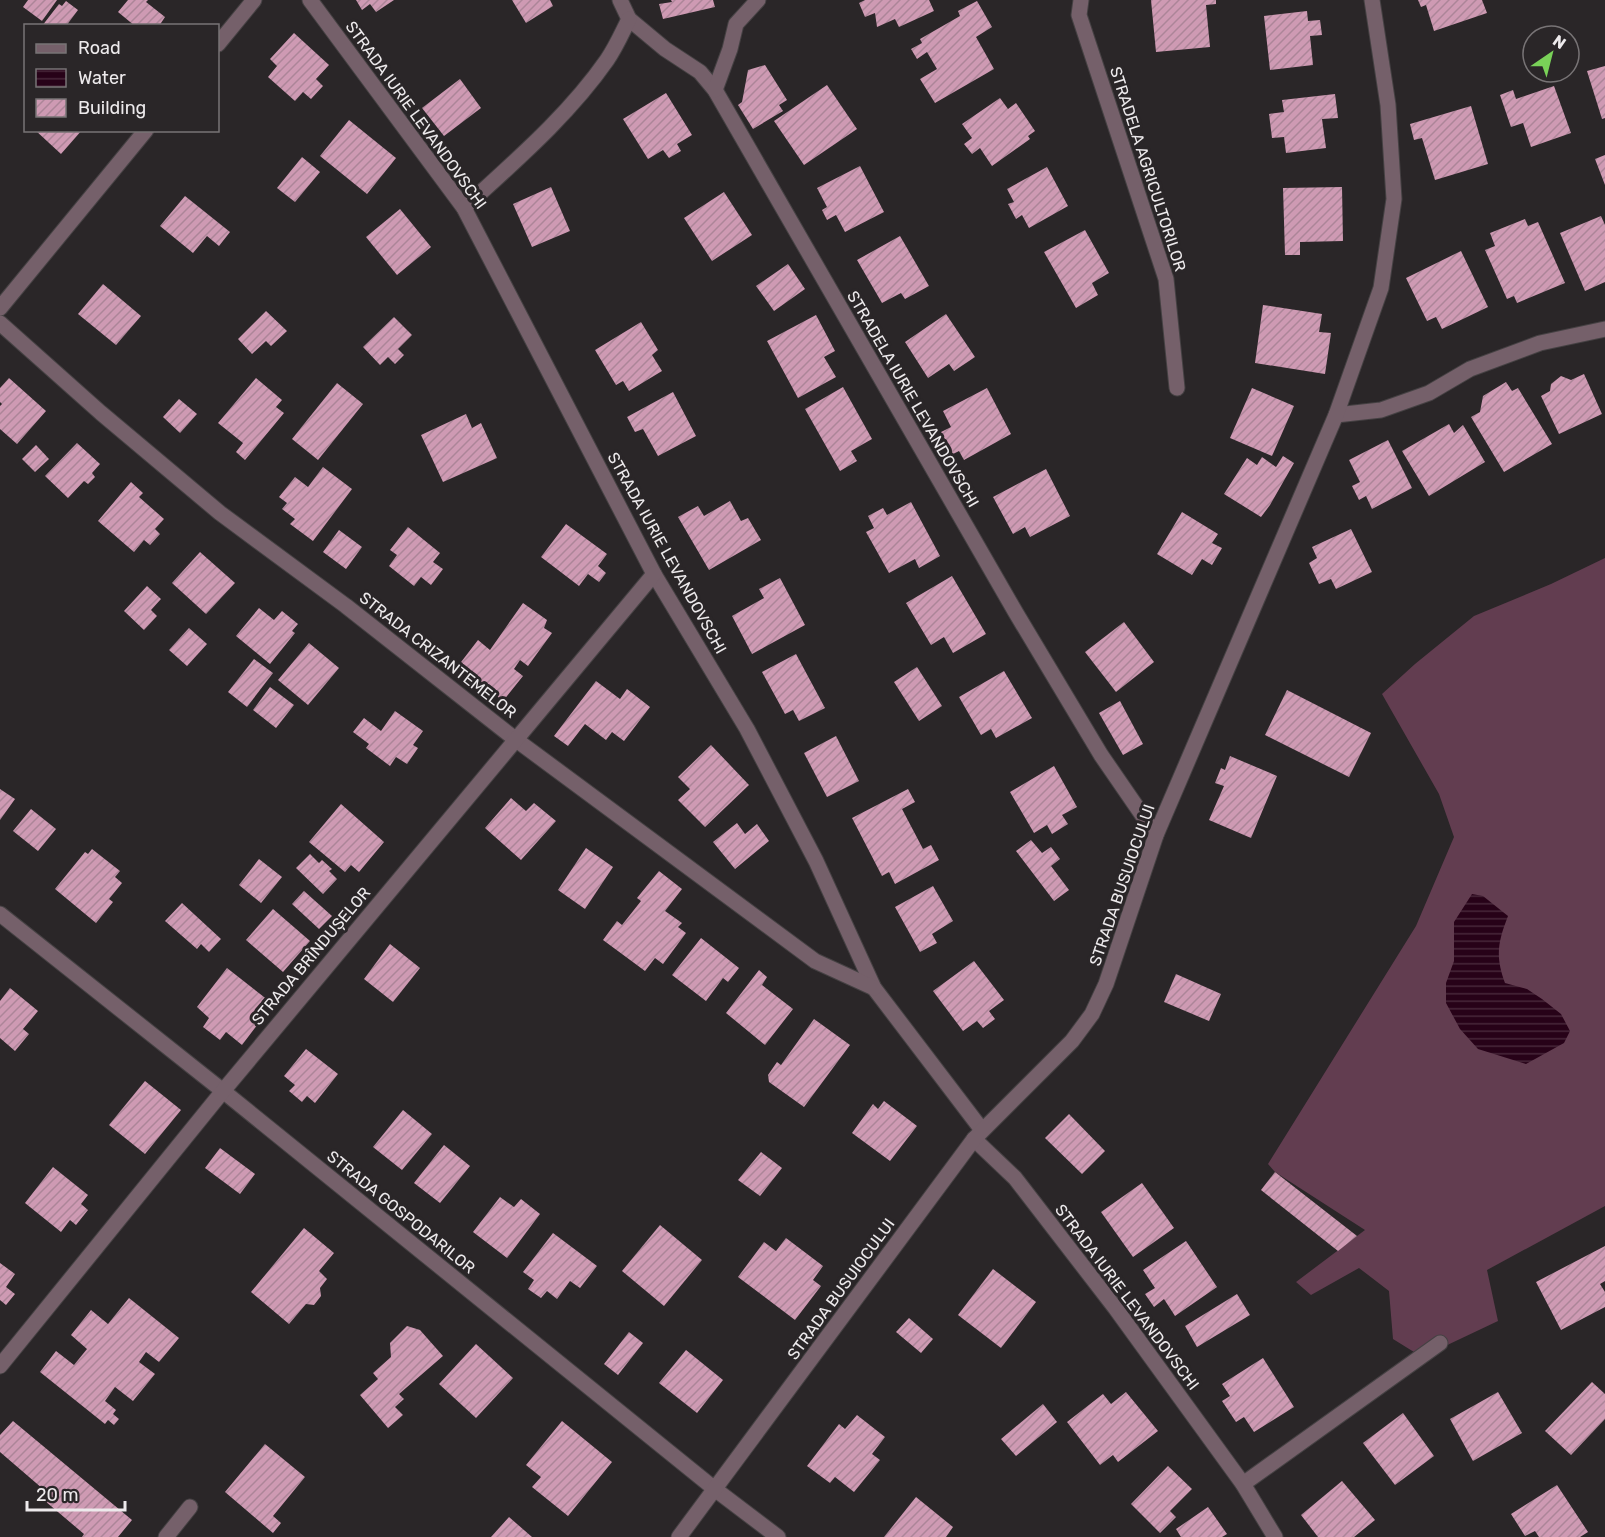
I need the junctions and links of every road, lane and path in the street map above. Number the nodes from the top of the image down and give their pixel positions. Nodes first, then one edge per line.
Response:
1 (254, 0) edge
2 (310, 0) edge
3 (620, 0) edge
4 (758, 0) edge
5 (1081, 0) edge
6 (1372, 0) edge
7 (629, 19) junction
8 (219, 43) edge
9 (715, 90) junction
10 (144, 132) edge
11 (464, 208) junction
12 (0, 308) edge
13 (0, 323) edge
14 (1605, 329) edge
15 (1177, 388) dead end
16 (1336, 415) junction
17 (654, 574) junction
18 (515, 739) junction
19 (1156, 836) junction
20 (0, 914) edge
21 (874, 988) junction
22 (223, 1091) junction
23 (978, 1135) junction
24 (1440, 1343) dead end
25 (0, 1366) edge
26 (1243, 1484) junction
27 (716, 1490) junction
28 (190, 1507) dead end
29 (166, 1537) edge
30 (679, 1537) edge
31 (778, 1537) edge
32 (1275, 1537) edge

1 - 8 street
2 - 11 street, STRADA IURIE LEVANDOVSCHI
3 - 7 street, STRADELA IURIE LEVANDOVSCHI
4 - 9 street
5 - 15 street, STRADELA AGRICULTORILOR
6 - 16 street, STRADA BUSUIOCULUI
7 - 9 street, STRADELA IURIE LEVANDOVSCHI
7 - 11 street
9 - 19 street, STRADELA IURIE LEVANDOVSCHI
10 - 12 street
11 - 17 street, STRADA IURIE LEVANDOVSCHI
13 - 18 street, STRADA CRIZANTEMELOR
14 - 16 street
16 - 19 street, STRADA BUSUIOCULUI
17 - 18 street, STRADA BRÎNDUȘELOR
17 - 21 street, STRADA IURIE LEVANDOVSCHI
18 - 21 street, STRADA CRIZANTEMELOR
18 - 22 street, STRADA BRÎNDUȘELOR
19 - 23 street, STRADA BUSUIOCULUI
20 - 22 street, STRADA GOSPODARILOR
21 - 23 street, STRADA IURIE LEVANDOVSCHI
22 - 25 street, STRADA BRÎNDUȘELOR
22 - 27 street, STRADA GOSPODARILOR
23 - 26 street, STRADA IURIE LEVANDOVSCHI
23 - 27 street, STRADA BUSUIOCULUI
24 - 26 street
26 - 32 street, STRADA IURIE LEVANDOVSCHI
27 - 30 street, STRADA BUSUIOCULUI
27 - 31 street, STRADA GOSPODARILOR
28 - 29 street

